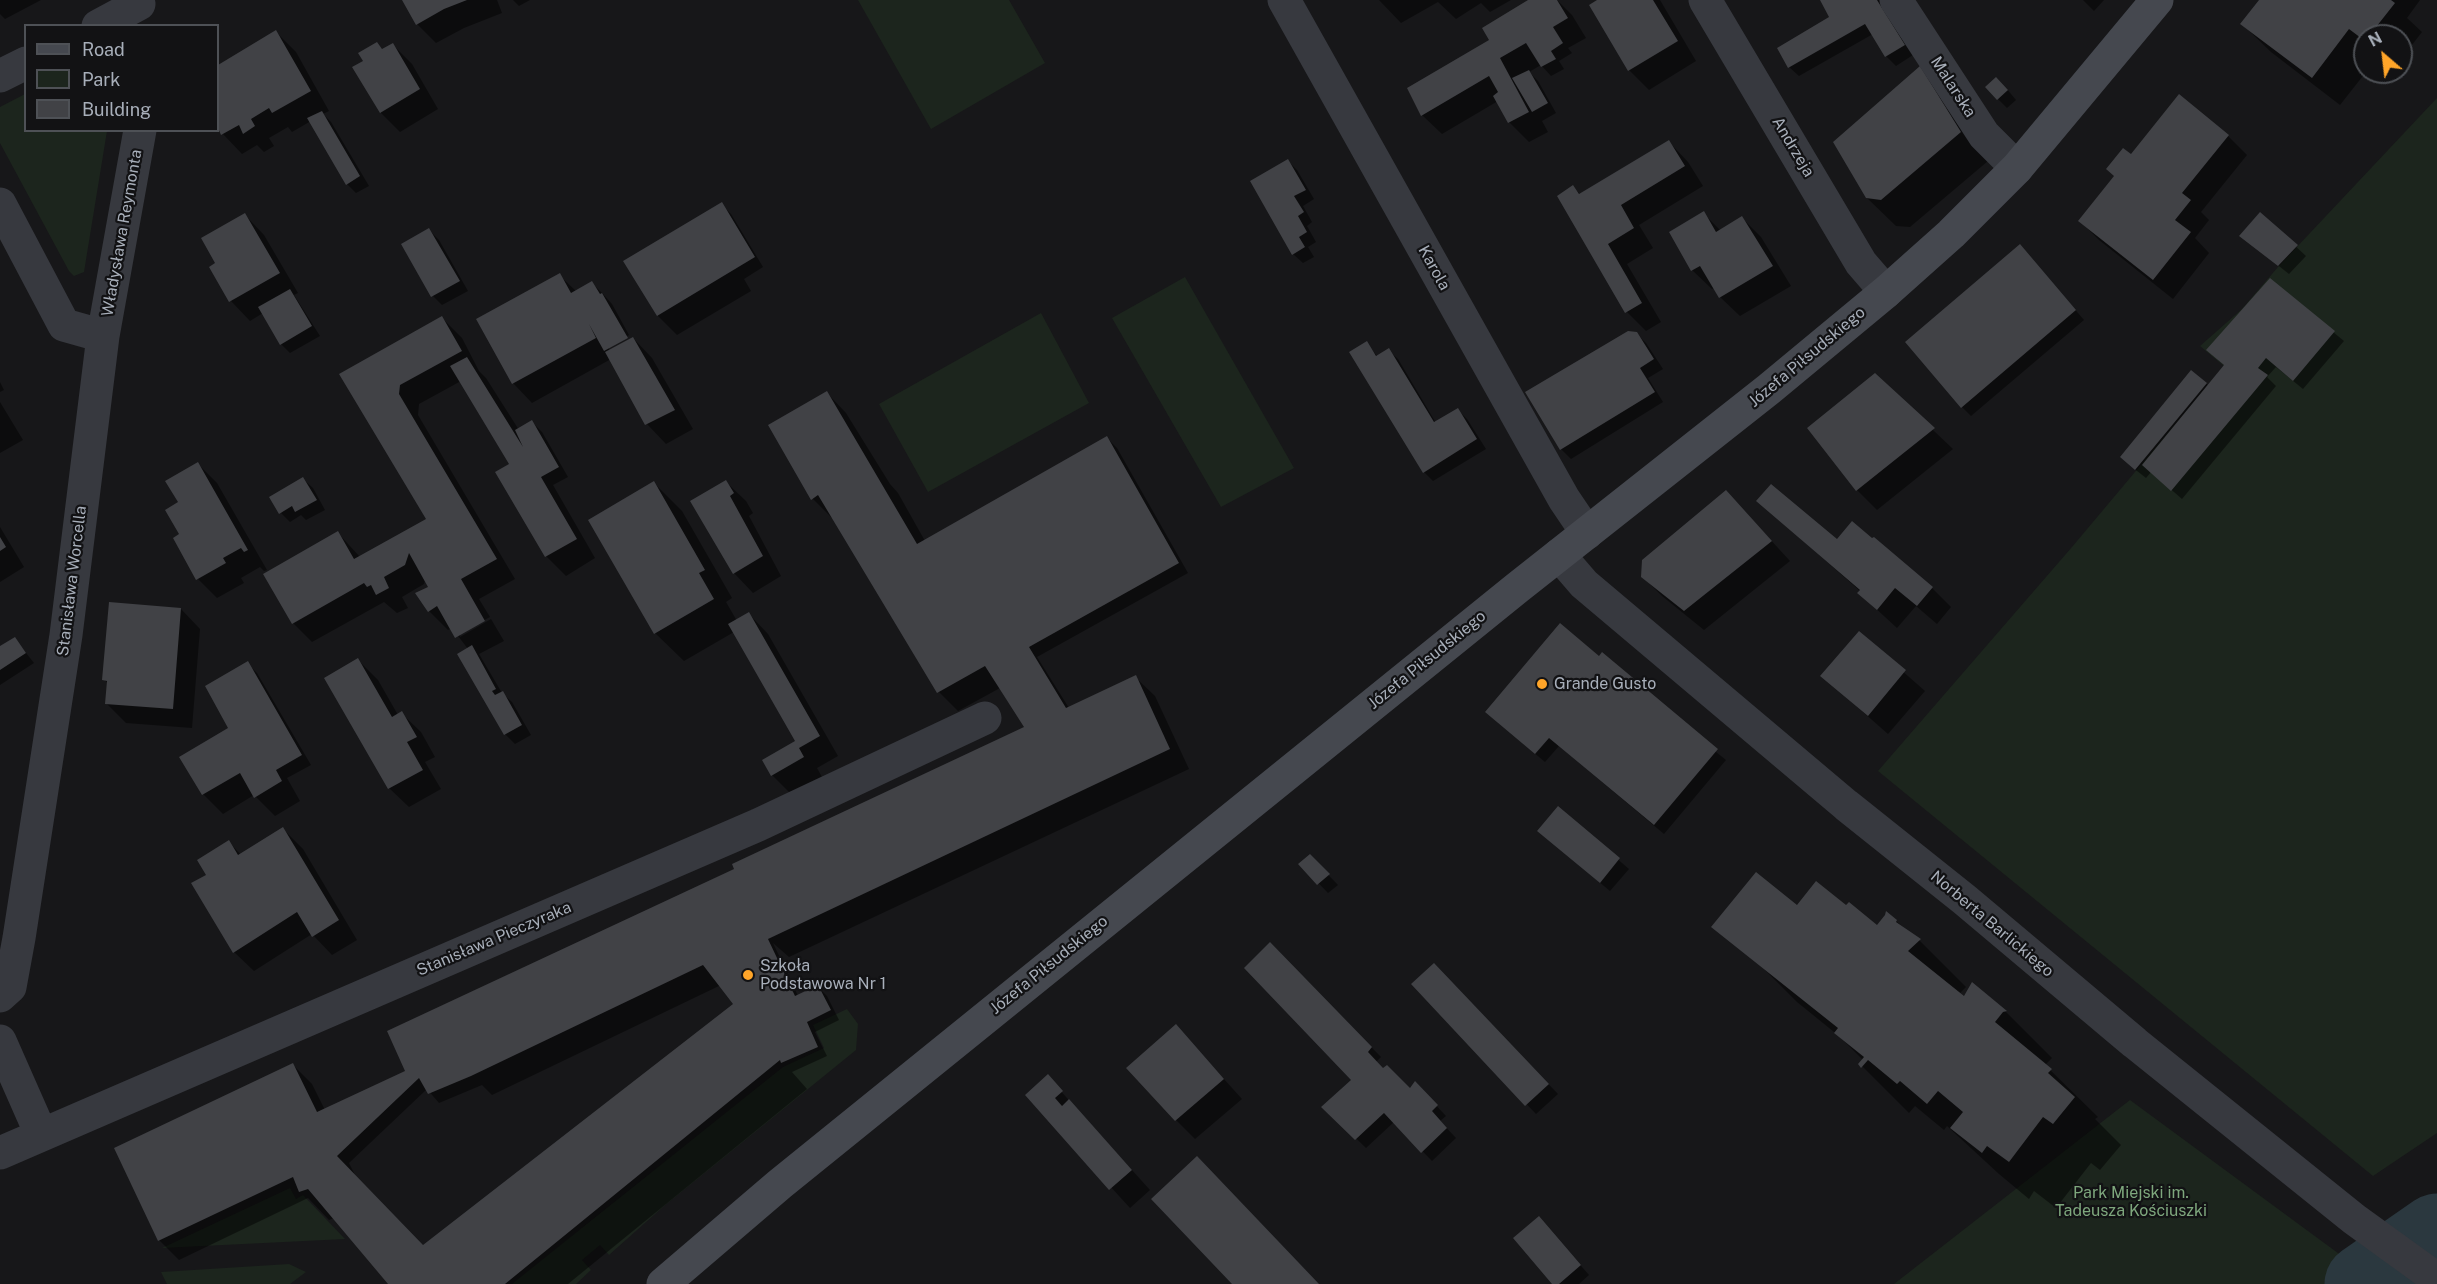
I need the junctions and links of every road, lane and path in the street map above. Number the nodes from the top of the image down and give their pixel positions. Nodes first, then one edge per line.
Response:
1 (1284, 0) edge
2 (1705, 0) edge
3 (1896, 0) edge
4 (2157, 0) edge
5 (145, 10) edge
6 (104, 24) edge
7 (24, 64) edge
8 (0, 76) edge
9 (140, 132) edge
10 (2017, 168) junction
11 (0, 204) edge
12 (1886, 292) junction
13 (103, 336) junction
14 (1587, 533) junction
15 (1559, 555) junction
16 (985, 718) dead end
17 (0, 996) edge
18 (0, 1041) edge
19 (41, 1134) junction
20 (0, 1154) edge
21 (2437, 1279) edge
22 (663, 1284) edge

1 - 14 street, Karola
2 - 12 street, Andrzeja
3 - 10 street, Malarska
4 - 10 street, Józefa Piłsudskiego
5 - 6 street
7 - 8 street
9 - 13 street, Władysława Reymonta
10 - 12 street, Józefa Piłsudskiego
11 - 13 street
12 - 14 street, Józefa Piłsudskiego
13 - 17 street, Stanisława Worcella
14 - 15 street, Józefa Piłsudskiego
15 - 21 street, Norberta Barlickiego
15 - 22 street, Józefa Piłsudskiego
16 - 19 street, Stanisława Pieczyraka
18 - 19 street
19 - 20 street, Stanisława Pieczyraka

